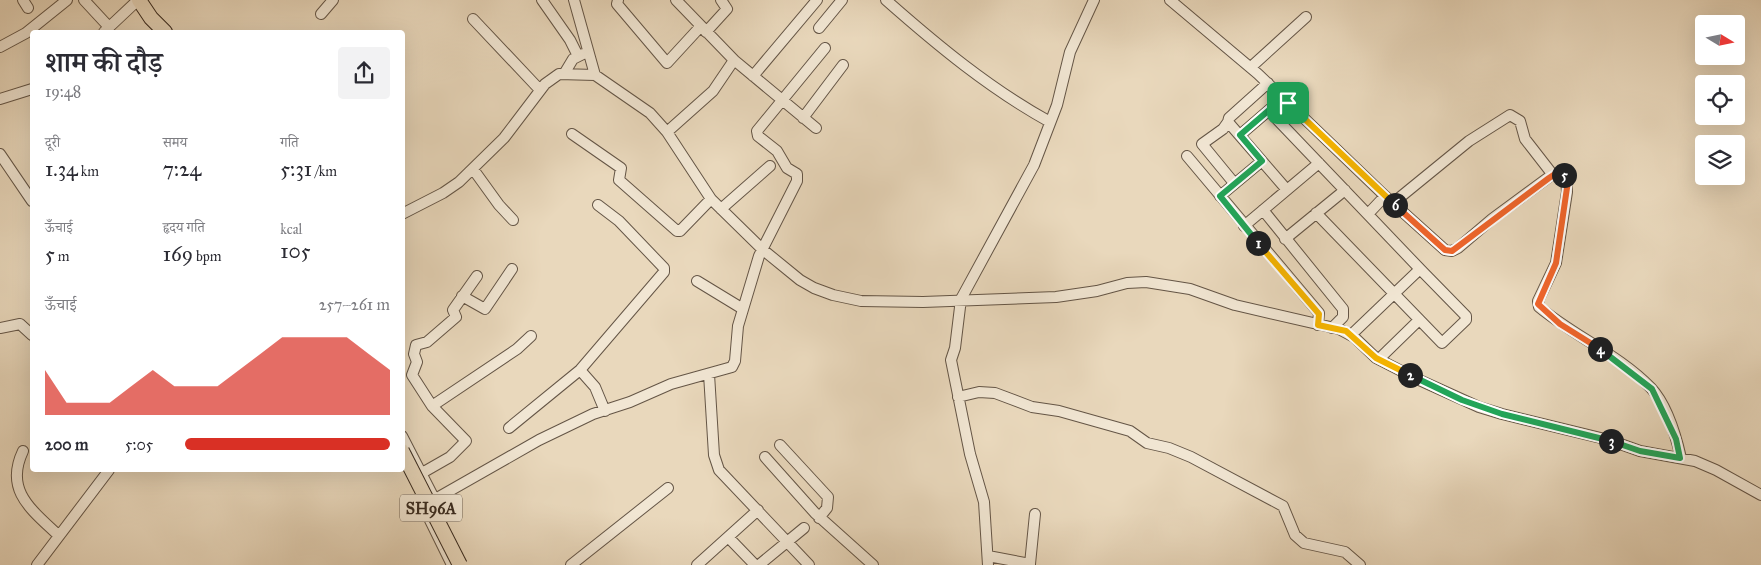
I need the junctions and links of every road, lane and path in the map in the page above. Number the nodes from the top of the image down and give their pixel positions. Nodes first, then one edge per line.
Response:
1 (67, 0) edge
2 (84, 0) edge
3 (139, 0) edge
4 (333, 0) edge
5 (542, 0) edge
6 (574, 0) edge
7 (618, 0) edge
8 (676, 0) edge
9 (721, 0) edge
10 (817, 0) edge
11 (842, 0) edge
12 (886, 0) edge
13 (1094, 0) edge
14 (1170, 0) edge
15 (320, 14) dead end
16 (1306, 17) dead end
17 (472, 19) dead end
18 (819, 28) dead end
19 (704, 29) junction
20 (106, 30) edge
21 (163, 30) edge
22 (584, 36) junction
23 (0, 46) edge
24 (825, 48) dead end
25 (589, 54) junction
26 (578, 56) junction
27 (734, 60) junction
28 (843, 65) dead end
29 (1251, 67) junction
30 (564, 74) junction
31 (595, 75) junction
32 (753, 76) junction
33 (1268, 83) junction
34 (30, 90) edge
35 (540, 90) junction
36 (1283, 98) junction
37 (0, 99) edge
38 (782, 101) junction
39 (1269, 111) junction
40 (803, 118) junction
41 (1228, 121) junction
42 (1050, 122) junction
43 (1253, 125) junction
44 (816, 128) dead end
45 (667, 132) junction
46 (572, 134) dead end
47 (1240, 135) junction
48 (0, 154) edge
49 (1186, 156) dead end
50 (1262, 161) junction
51 (1319, 163) junction
52 (770, 166) dead end
53 (473, 169) junction
54 (1553, 175) junction
55 (1234, 183) junction
56 (1287, 190) junction
57 (1350, 191) junction
58 (30, 196) edge
59 (1220, 196) junction
60 (711, 199) junction
61 (1389, 200) junction
62 (598, 205) dead end
63 (721, 209) junction
64 (1263, 210) junction
65 (405, 212) edge
66 (1316, 213) junction
67 (1368, 214) junction
68 (513, 220) dead end
69 (1244, 226) junction
70 (1285, 239) junction
71 (762, 249) junction
72 (1420, 268) junction
73 (512, 269) dead end
74 (477, 276) dead end
75 (697, 281) dead end
76 (1394, 294) junction
77 (462, 296) junction
78 (962, 299) junction
79 (743, 309) junction
80 (1419, 320) junction
81 (1318, 325) junction
82 (0, 328) edge
83 (1332, 328) junction
84 (30, 333) edge
85 (1351, 335) junction
86 (531, 336) dead end
87 (1379, 359) junction
88 (580, 370) junction
89 (709, 374) junction
90 (958, 397) junction
91 (432, 406) junction
92 (605, 410) junction
93 (509, 428) dead end
94 (405, 441) edge
95 (780, 445) dead end
96 (23, 451) dead end
97 (405, 457) edge
98 (764, 457) dead end
99 (1680, 458) junction
100 (405, 470) edge
101 (107, 472) edge
102 (422, 472) junction
103 (668, 488) dead end
104 (1761, 495) edge
105 (436, 500) junction
106 (423, 506) junction
107 (758, 510) junction
108 (1035, 514) dead end
109 (819, 518) junction
110 (804, 528) dead end
111 (59, 536) junction
112 (728, 537) junction
113 (787, 541) junction
114 (988, 560) edge
115 (37, 565) edge
116 (452, 565) edge
117 (460, 565) edge
118 (570, 565) edge
119 (697, 565) edge
120 (757, 565) edge
121 (809, 565) edge
122 (873, 565) edge
123 (1360, 565) edge

1 - 23 street
2 - 20 street
3 - 20 street
3 - 21 main road
4 - 15 street
5 - 26 street
6 - 22 street
7 - 19 street
8 - 19 street
9 - 19 street
10 - 32 street
11 - 18 street
12 - 42 street
13 - 42 street
14 - 29 street
16 - 29 street
17 - 35 street
19 - 27 street
22 - 25 street
22 - 26 street
24 - 38 street
25 - 26 street
25 - 31 street
26 - 30 street
27 - 32 street
27 - 45 street
28 - 40 street
29 - 33 street
30 - 31 street
30 - 35 street
31 - 45 street
32 - 38 street
33 - 36 street
33 - 41 street
34 - 37 street
35 - 53 street
36 - 39 street
36 - 61 street
38 - 40 street
38 - 71 street
39 - 43 street
39 - 51 street
40 - 44 street
41 - 43 street
41 - 47 street
41 - 55 street
42 - 78 street
43 - 47 street
45 - 60 street
46 - 60 street
47 - 50 street
48 - 58 street
49 - 59 street
50 - 55 street
50 - 56 street
51 - 56 street
51 - 57 street
52 - 63 street
53 - 65 street
53 - 68 street
54 - 61 street
54 - 61 street
54 - 99 street
55 - 59 street
56 - 64 street
57 - 66 street
57 - 67 street
59 - 69 street
60 - 63 street
61 - 67 street
62 - 88 street
63 - 71 street
64 - 69 street
64 - 70 street
66 - 70 street
66 - 76 street
67 - 72 street
69 - 81 street
70 - 83 street
71 - 78 street
71 - 79 street
72 - 76 street
72 - 80 street
73 - 77 street
74 - 77 street
75 - 79 street
76 - 80 street
76 - 85 street
77 - 91 street
78 - 81 street
78 - 90 street
79 - 89 street
80 - 87 street
81 - 83 street
82 - 84 street
83 - 85 street
85 - 87 street
86 - 91 street
87 - 99 street
88 - 92 street
88 - 93 street
89 - 92 street
89 - 107 street
90 - 114 street
90 - 123 street
91 - 102 street
92 - 105 street
94 - 102 street
95 - 109 street
96 - 111 street
97 - 117 main road, SH96A, bridge
98 - 109 street
99 - 104 street
100 - 106 street
101 - 111 street
102 - 105 street
103 - 118 street
105 - 106 street
106 - 116 street
107 - 112 street
107 - 113 street
108 - 114 street
109 - 122 street
110 - 113 street
111 - 115 street
112 - 119 street
112 - 120 street
113 - 120 street
113 - 121 street

